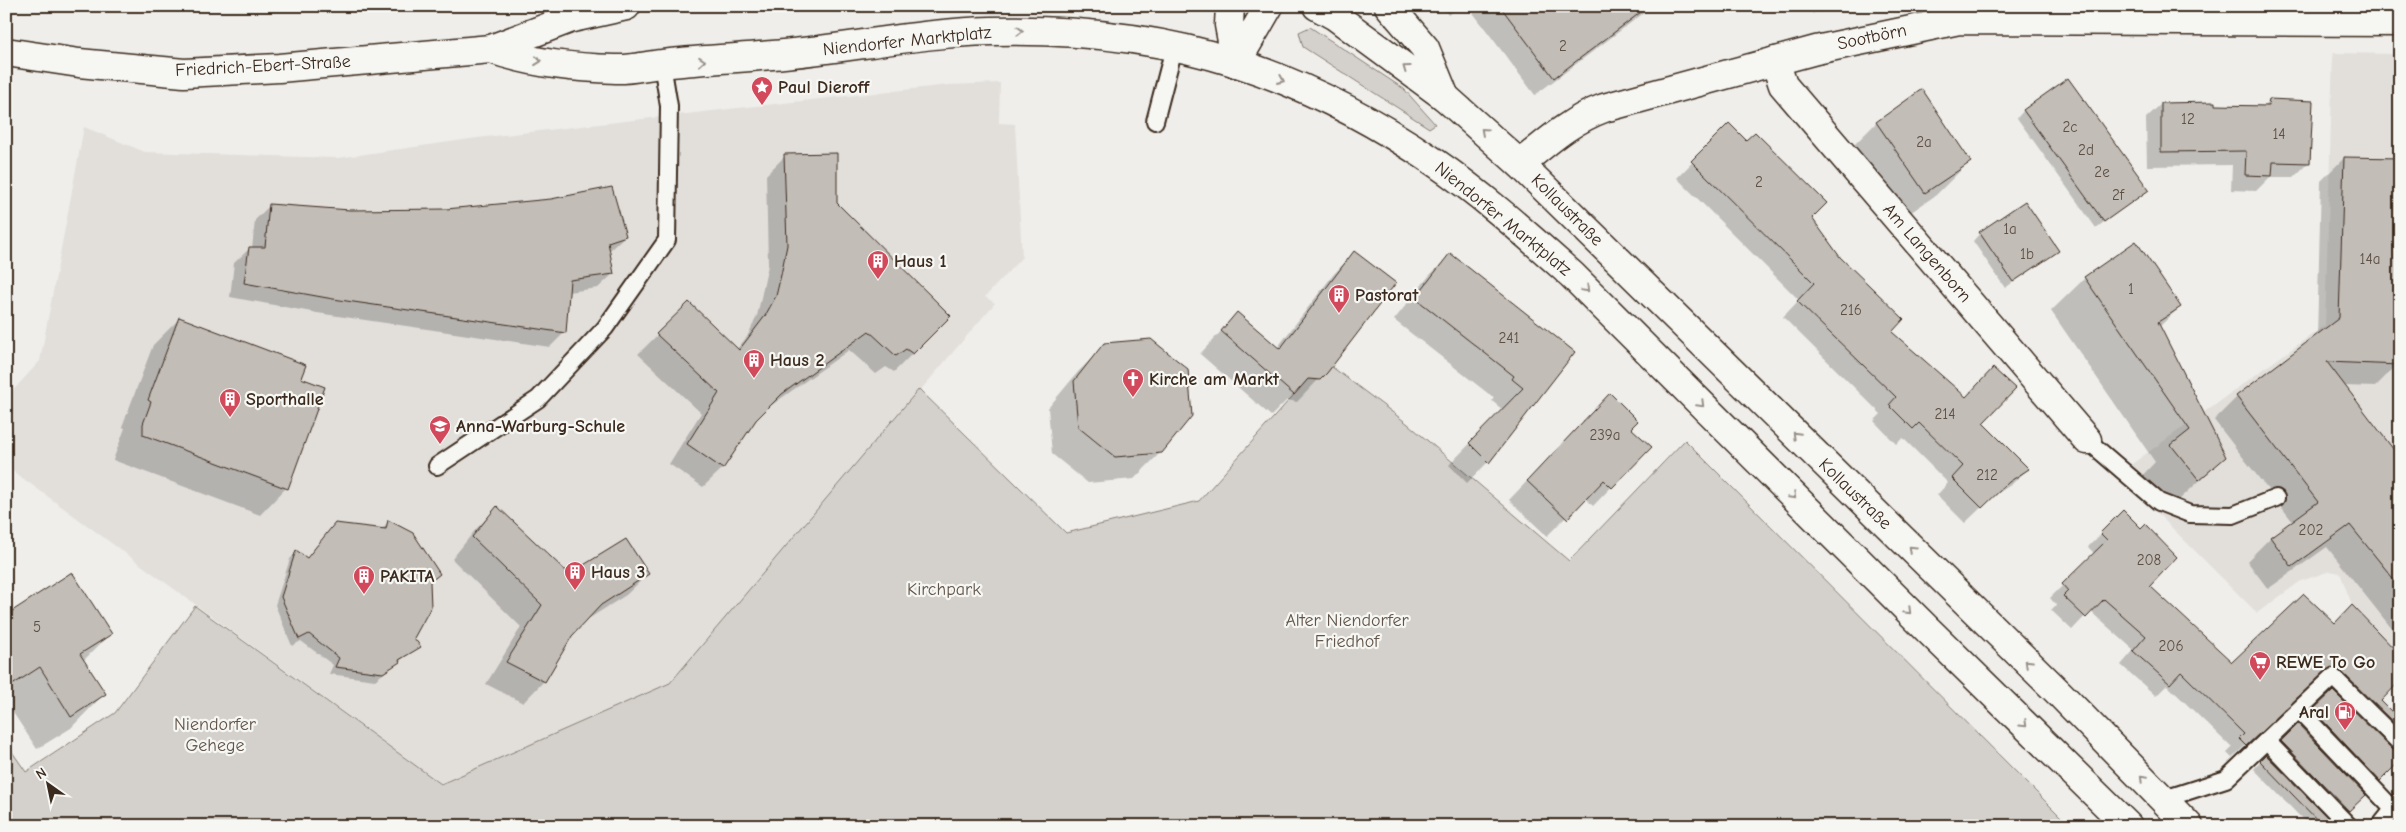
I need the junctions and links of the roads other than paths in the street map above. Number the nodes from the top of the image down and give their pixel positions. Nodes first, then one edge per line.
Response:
1 (626, 6) edge
2 (1230, 6) edge
3 (1269, 6) edge
4 (1317, 6) edge
5 (1389, 6) edge
6 (2331, 14) edge
7 (2400, 22) edge
8 (491, 48) junction
9 (1174, 48) junction
10 (6, 52) edge
11 (1774, 61) junction
12 (1236, 63) junction
13 (662, 64) junction
14 (618, 70) joint
15 (1445, 97) junction
16 (1155, 121) dead end
17 (1520, 164) junction
18 (2087, 440) joint
19 (437, 466) dead end
20 (2276, 498) dead end
21 (2299, 710) junction
22 (2267, 741) junction
23 (2400, 743) edge
24 (2164, 799) junction
25 (2396, 805) edge
26 (2128, 826) edge
27 (2189, 826) edge
28 (2349, 826) edge
29 (2380, 826) edge

1 - 8 main road, Friedrich-Ebert-Straße
2 - 12 main road
3 - 12 main road
15 -> 4 main road
5 - 15 main road
6 - 7 main road, Sootbörn
6 - 11 main road, Sootbörn
8 - 10 main road, Friedrich-Ebert-Straße
8 -> 14 main road, Friedrich-Ebert-Straße
9 - 12 main road, Niendorfer Marktplatz
13 -> 9 main road, Niendorfer Marktplatz
9 - 16 lane
11 - 17 main road, Sootbörn
11 - 18 main road, Am Langenborn
12 -> 26 main road, Niendorfer Marktplatz
13 - 14 main road, Niendorfer Marktplatz
13 - 19 lane
17 -> 15 main road
24 -> 17 main road, Kollaustraße
18 - 20 lane
21 - 22 lane
21 - 23 lane
21 - 25 lane
22 - 24 lane
22 - 28 lane
24 - 27 main road, Kollaustraße
25 - 29 lane

